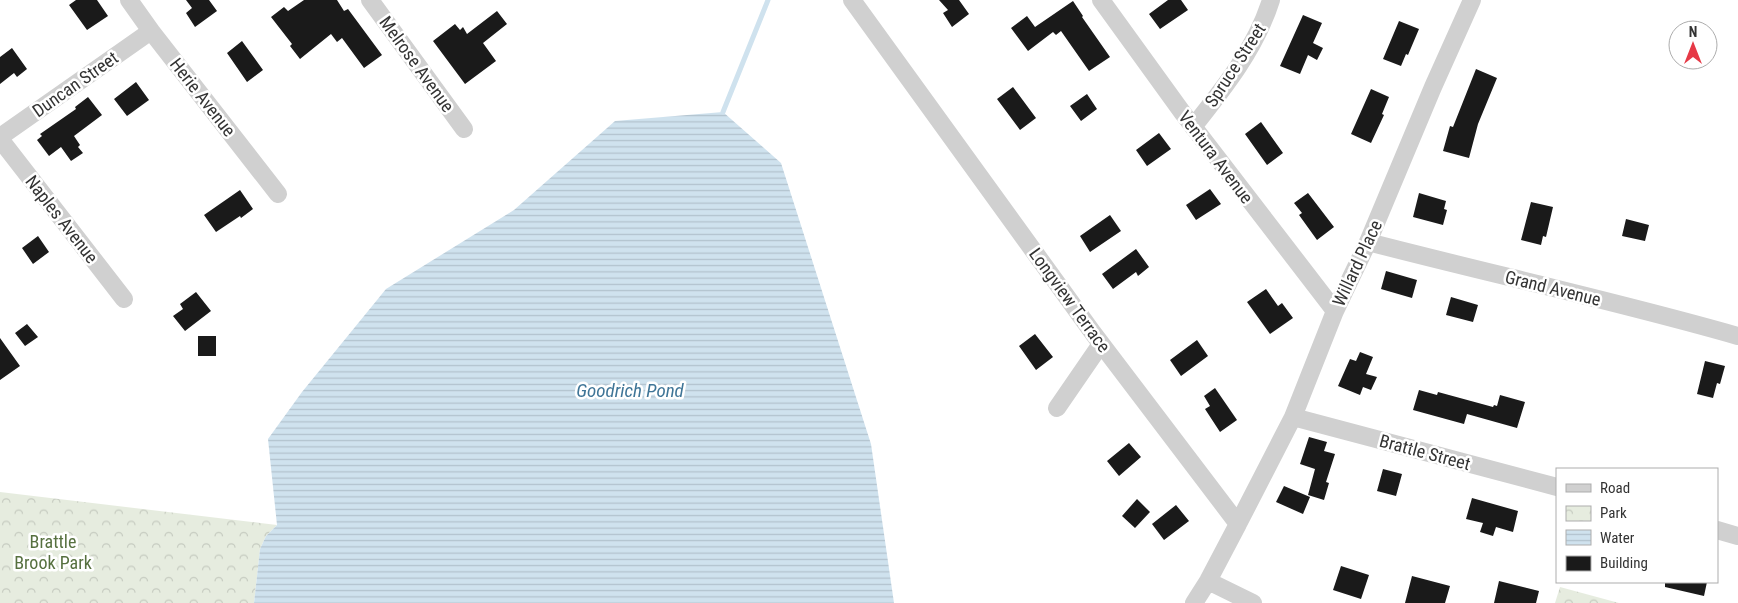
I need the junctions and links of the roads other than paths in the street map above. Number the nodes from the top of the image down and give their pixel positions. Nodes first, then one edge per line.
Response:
1 (129, 0) edge
2 (370, 0) edge
3 (852, 0) edge
4 (1101, 0) edge
5 (1271, 0) edge
6 (1472, 0) edge
7 (151, 31) junction
8 (1194, 127) junction
9 (464, 129) dead end
10 (0, 138) edge
11 (278, 194) dead end
12 (1368, 242) junction
13 (124, 299) dead end
14 (1335, 311) junction
15 (1738, 336) edge
16 (1101, 344) junction
17 (1057, 408) dead end
18 (1293, 417) junction
19 (1556, 487) edge
20 (1238, 524) junction
21 (1718, 530) edge
22 (1738, 536) edge
23 (1208, 581) junction
24 (1194, 603) edge
25 (1253, 603) edge

1 - 7 street, Herie Avenue
2 - 9 street, Melrose Avenue
3 - 16 street, Longview Terrace
4 - 8 street, Ventura Avenue
5 - 8 street, Spruce Street
6 - 12 street, Willard Place
7 - 10 street, Duncan Street
7 - 11 street, Herie Avenue
8 - 14 street, Ventura Avenue
10 - 13 street, Naples Avenue
12 - 14 street, Willard Place
12 - 15 street, Grand Avenue
14 - 18 street, Willard Place
16 - 17 street
16 - 20 street, Longview Terrace
18 - 19 street, Brattle Street
18 - 20 street, Willard Place
20 - 23 street
21 - 22 street
23 - 24 street
23 - 25 street

